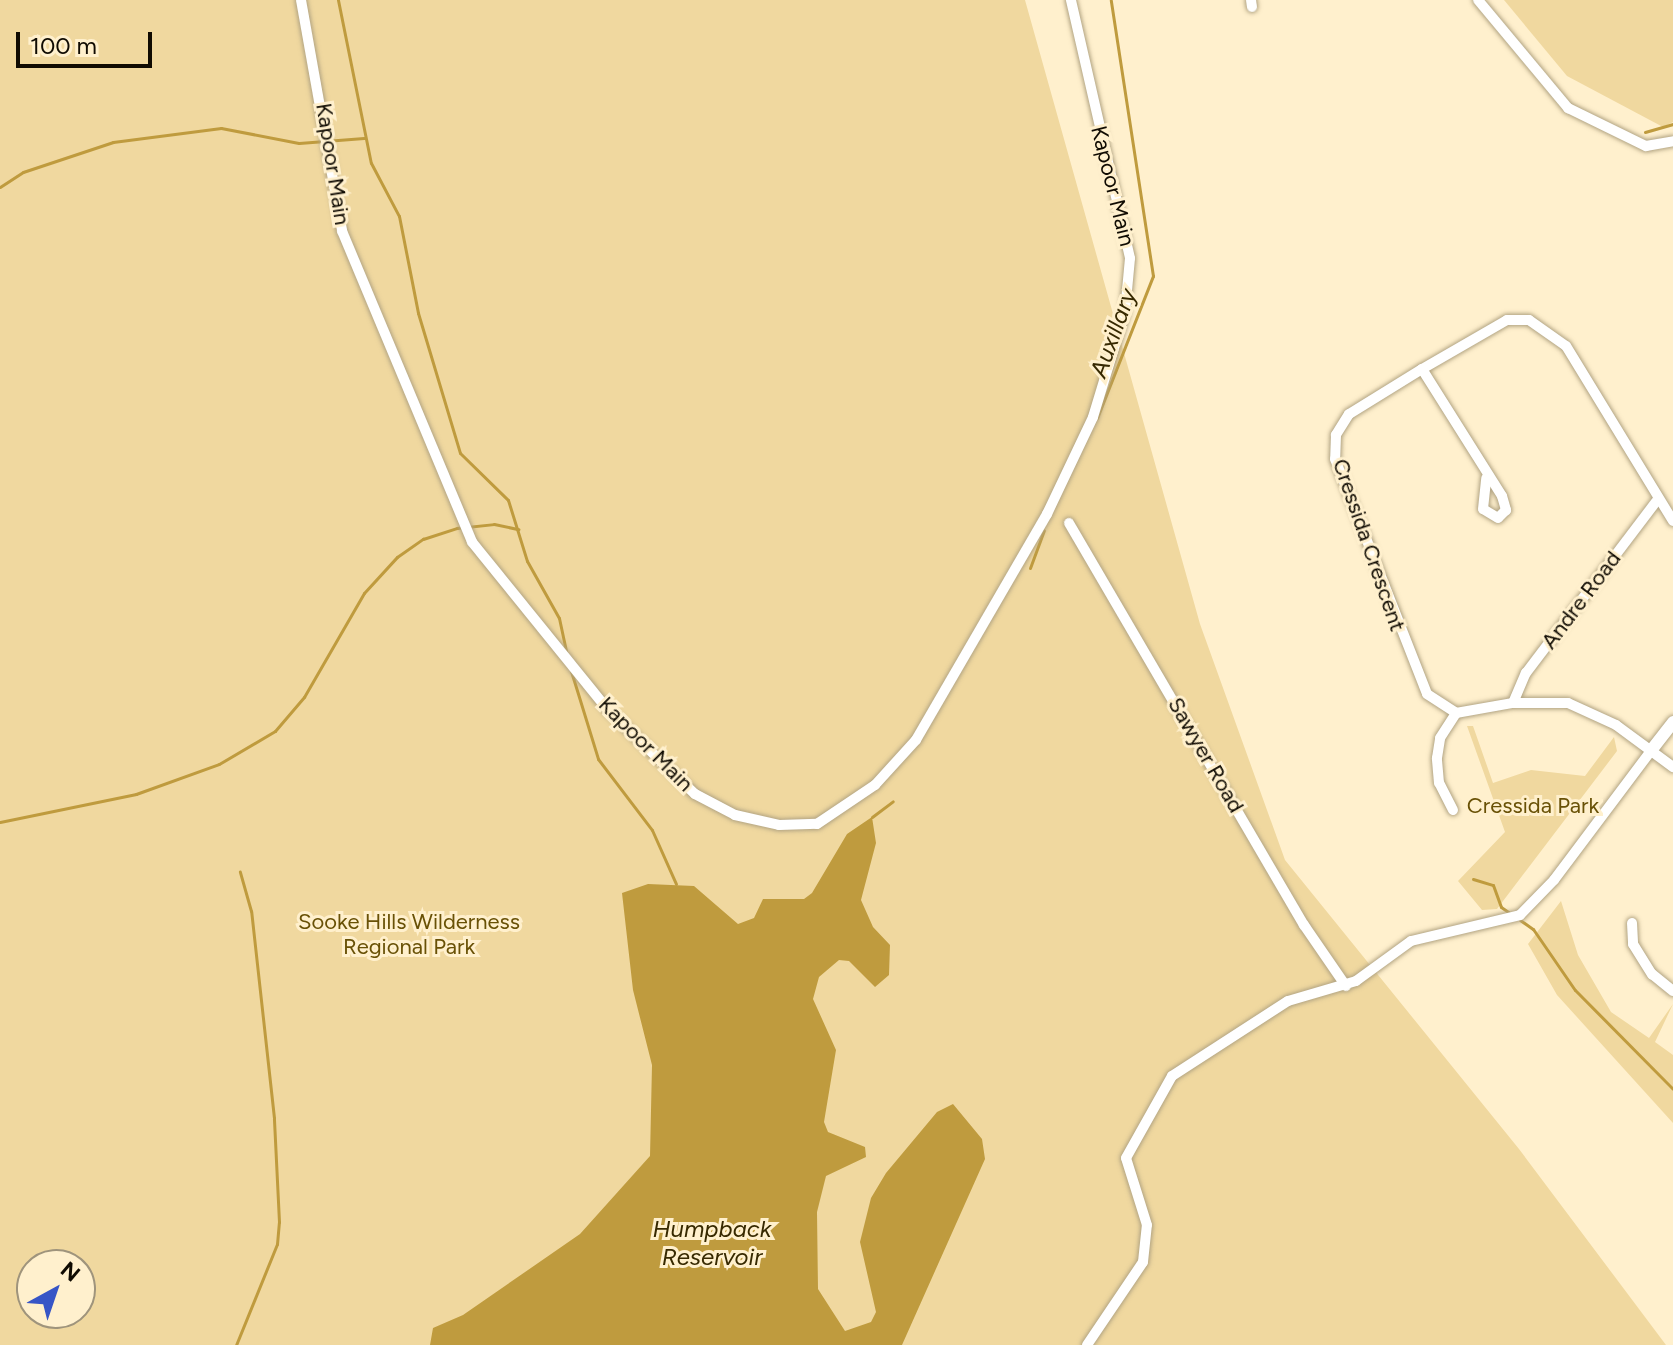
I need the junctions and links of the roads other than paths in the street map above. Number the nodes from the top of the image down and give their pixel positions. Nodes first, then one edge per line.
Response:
1 (301, 0) edge
2 (1071, 0) edge
3 (1478, 0) edge
4 (1673, 141) edge
5 (1422, 369) junction
6 (1486, 478) dead end
7 (1656, 502) junction
8 (1673, 521) edge
9 (1069, 523) dead end
10 (1513, 703) junction
11 (1456, 713) junction
12 (1673, 722) edge
13 (1653, 748) junction
14 (1673, 767) edge
15 (1453, 810) dead end
16 (1632, 923) dead end
17 (1346, 986) junction
18 (1673, 991) edge
19 (1087, 1345) edge

1 - 2 street, Kapoor Main
3 - 4 street
5 - 6 street
5 - 7 street, Cressida Crescent
5 - 11 street, Cressida Crescent
7 - 8 street, Cressida Crescent
7 - 10 street, Andre Road
9 - 17 street, Sawyer Road
10 - 11 street
10 - 13 street
11 - 15 street
12 - 13 street
13 - 14 street
13 - 17 street
16 - 18 street
17 - 19 street

